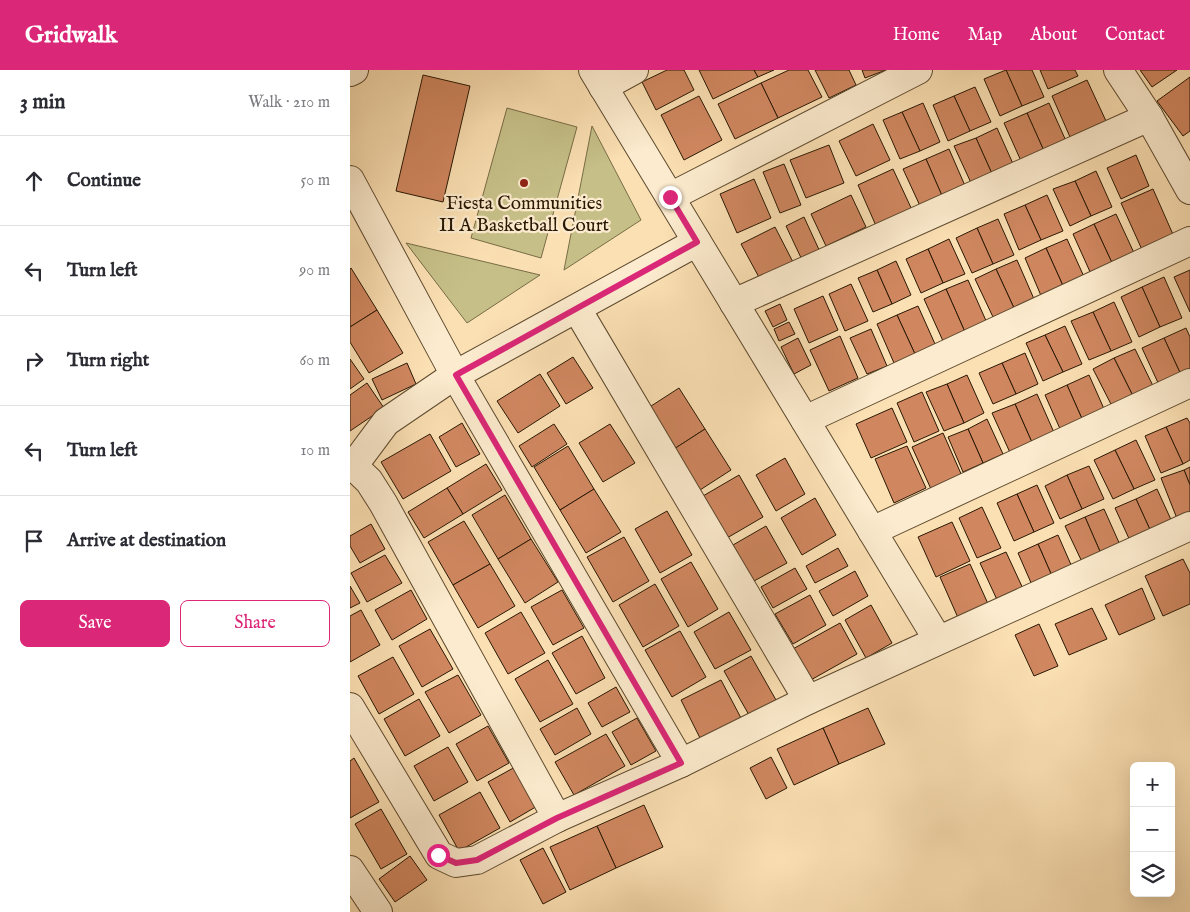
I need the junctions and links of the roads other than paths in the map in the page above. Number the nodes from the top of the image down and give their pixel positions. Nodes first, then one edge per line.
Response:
1 (354, 70) edge
2 (634, 70) edge
3 (918, 70) edge
4 (1118, 70) edge
5 (350, 72) edge
6 (598, 78) edge
7 (1149, 116) junction
8 (350, 180) edge
9 (1190, 190) edge
10 (670, 197) junction
11 (1190, 241) edge
12 (697, 242) junction
13 (734, 304) junction
14 (577, 309) junction
15 (456, 375) junction
16 (1190, 383) edge
17 (805, 420) junction
18 (351, 466) edge
19 (1190, 526) edge
20 (872, 531) junction
21 (938, 640) junction
22 (808, 700) junction
23 (350, 707) edge
24 (681, 763) junction
25 (557, 818) junction
26 (350, 870) edge
27 (378, 912) edge

1 - 5 street
2 - 6 street
3 - 10 street
4 - 7 street
6 - 10 street
7 - 9 street
7 - 13 street
8 - 15 street
10 - 12 street
11 - 17 street
12 - 13 street
12 - 14 street
13 - 17 street
14 - 15 street
14 - 22 street
15 - 18 street
15 - 24 street
16 - 20 street
17 - 20 street
18 - 25 street
19 - 21 street
20 - 21 street
21 - 22 street
22 - 24 street
23 - 25 street
24 - 25 street
26 - 27 street

